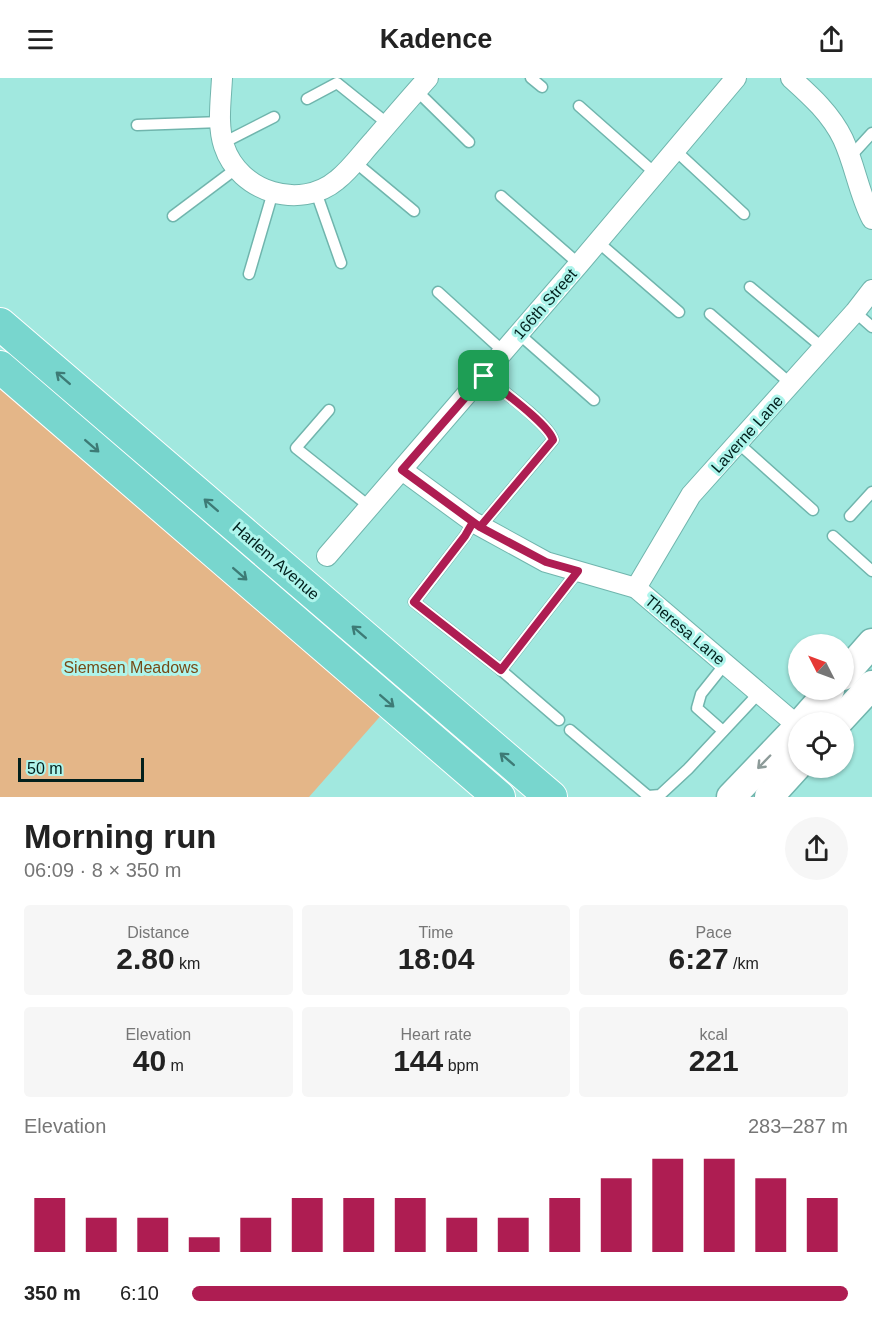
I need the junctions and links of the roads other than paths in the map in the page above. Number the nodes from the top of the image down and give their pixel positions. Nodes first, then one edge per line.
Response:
1 (222, 78) edge
2 (531, 78) edge
3 (736, 78) edge
4 (791, 78) edge
5 (340, 81) edge
6 (423, 84) edge
7 (542, 87) dead end
8 (307, 99) dead end
9 (579, 106) dead end
10 (274, 117) dead end
11 (220, 122) junction
12 (388, 123) junction
13 (137, 125) dead end
14 (872, 133) edge
15 (469, 142) dead end
16 (223, 143) junction
17 (676, 151) junction
18 (849, 158) junction
19 (355, 162) junction
20 (237, 168) junction
21 (656, 174) junction
22 (273, 192) junction
23 (316, 192) junction
24 (501, 196) dead end
25 (414, 211) dead end
26 (744, 214) dead end
27 (173, 216) dead end
28 (872, 219) edge
29 (598, 242) junction
30 (341, 263) dead end
31 (579, 264) junction
32 (249, 274) dead end
33 (750, 287) dead end
34 (872, 290) edge
35 (438, 292) dead end
36 (679, 312) dead end
37 (855, 312) junction
38 (710, 314) dead end
39 (0, 324) edge
40 (872, 327) edge
41 (519, 334) junction
42 (823, 348) junction
43 (504, 352) junction
44 (0, 367) edge
45 (484, 376) junction
46 (791, 384) junction
47 (594, 400) dead end
48 (329, 410) dead end
49 (738, 443) junction
50 (402, 470) junction
51 (872, 492) edge
52 (370, 507) junction
53 (813, 510) dead end
54 (850, 516) dead end
55 (476, 525) junction
56 (832, 536) dead end
57 (327, 556) dead end
58 (578, 571) junction
59 (872, 571) edge
60 (636, 588) junction
61 (872, 643) edge
62 (854, 663) edge
63 (725, 664) junction
64 (501, 670) junction
65 (872, 685) edge
66 (759, 693) junction
67 (821, 700) edge
68 (811, 712) edge
69 (847, 712) edge
70 (788, 716) edge
71 (559, 720) dead end
72 (570, 730) dead end
73 (723, 731) junction
74 (788, 737) edge
75 (788, 777) edge
76 (772, 796) edge
77 (499, 797) edge
78 (551, 797) edge
79 (731, 797) edge

1 - 11 street
2 - 7 lane
3 - 17 street, 166th Street
4 - 18 street
5 - 8 lane
5 - 12 lane
6 - 12 street
6 - 15 lane
9 - 21 lane
10 - 16 lane
11 - 13 lane
11 - 16 street
12 - 19 street
14 - 18 lane
16 - 20 street
17 - 21 street, 166th Street
17 - 26 lane
18 - 28 street
19 - 23 street
19 - 25 lane
20 - 22 street
20 - 27 lane
21 - 29 street, 166th Street
22 - 23 street
22 - 32 lane
23 - 30 lane
24 - 31 lane
29 - 31 street, 166th Street
29 - 36 lane
31 - 41 street, 166th Street
33 - 42 lane
34 - 37 street, Laverne Lane
35 - 43 lane
37 - 40 lane
37 - 42 street, Laverne Lane
38 - 46 lane
78 -> 39 main road, Harlem Avenue
41 - 43 street, 166th Street
41 - 47 lane
42 - 46 street, Laverne Lane
43 - 45 street, 166th Street
44 -> 77 main road, Harlem Avenue
45 - 50 street, 166th Street
45 - 55 lane
46 - 49 street, Laverne Lane
48 - 52 lane
49 - 53 lane
49 - 60 street, Laverne Lane
50 - 52 street, 166th Street
50 - 55 street, Theresa Lane
51 - 54 lane
52 - 57 street, 166th Street
55 - 58 street, Theresa Lane
55 - 64 lane
56 - 59 lane
58 - 60 street, Theresa Lane
58 - 64 lane
60 - 63 street, Theresa Lane
61 - 62 main road
63 - 66 street, Theresa Lane
63 - 73 lane
64 - 71 lane
65 - 69 main road
66 - 70 street, Theresa Lane
66 - 73 lane
67 - 68 main road
72 - 73 lane
74 -> 79 main road
75 - 76 main road

